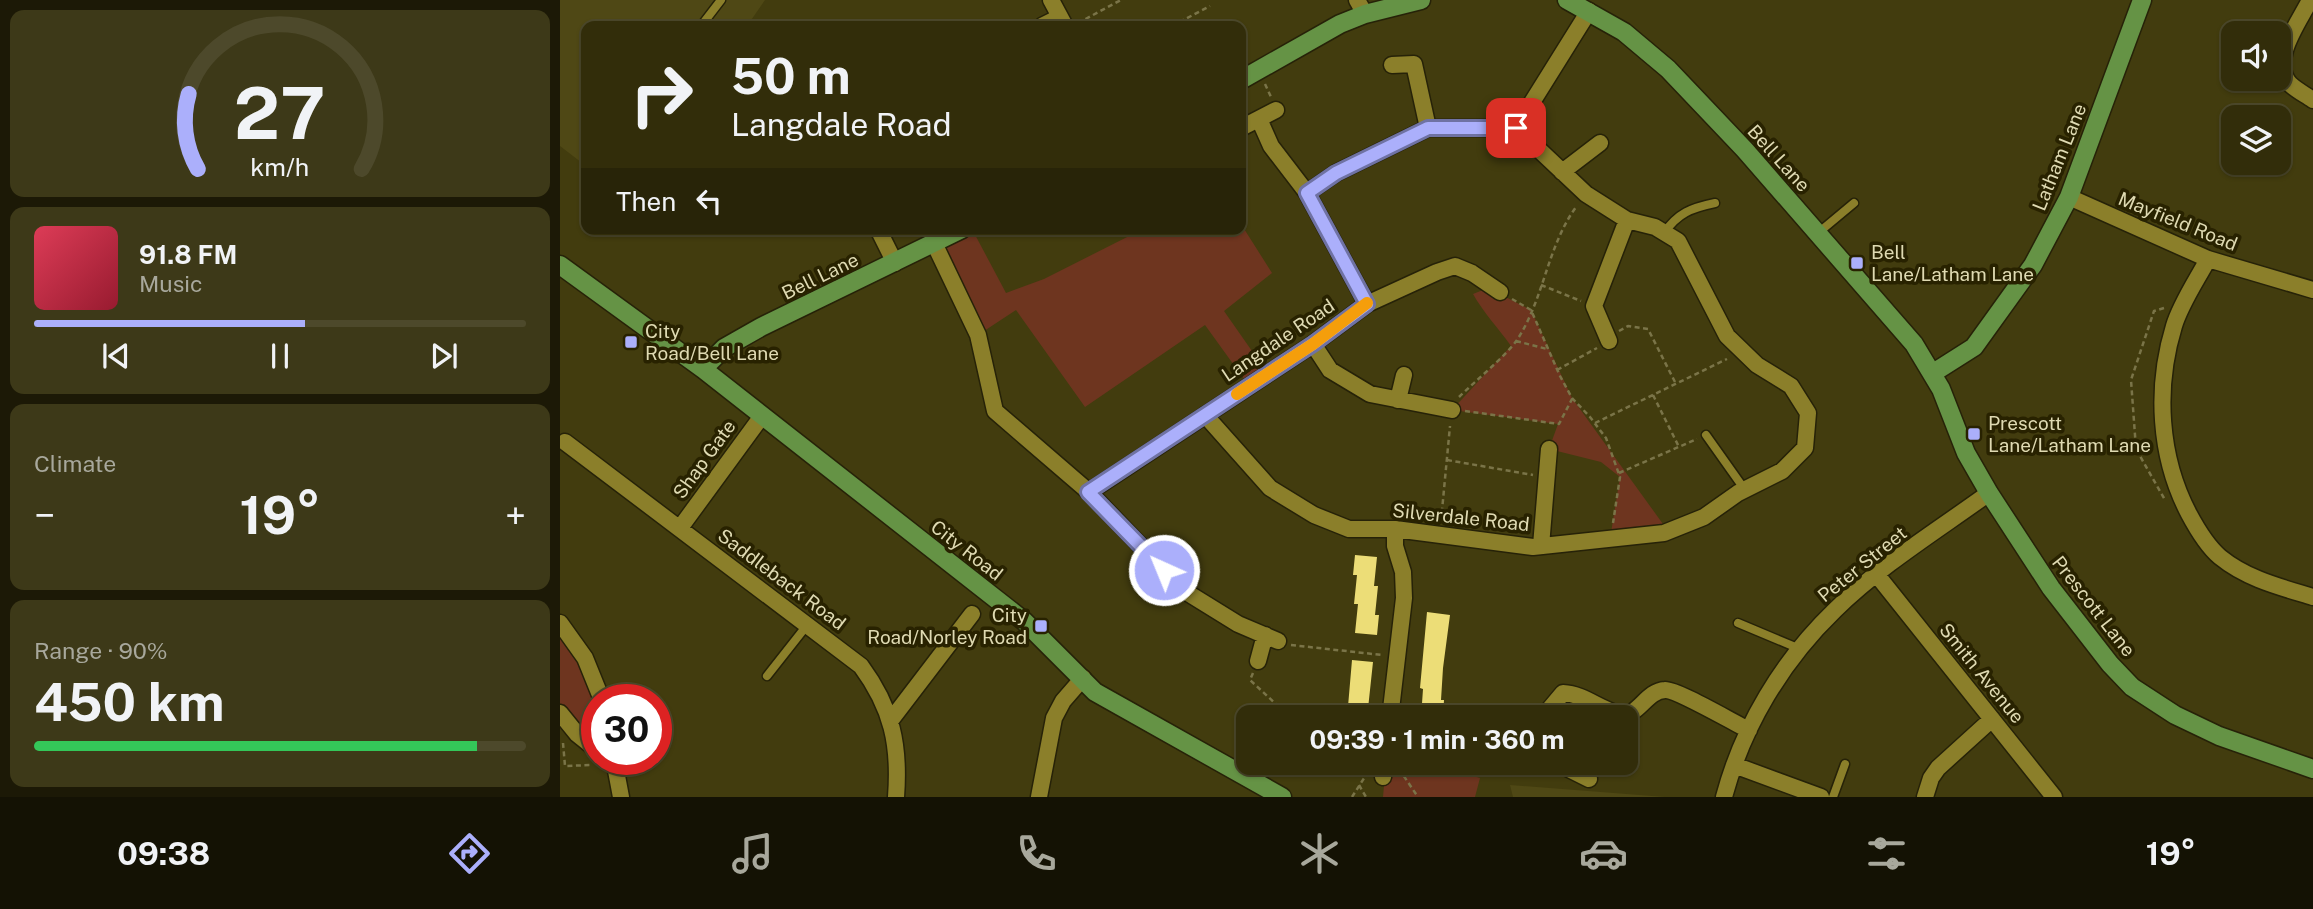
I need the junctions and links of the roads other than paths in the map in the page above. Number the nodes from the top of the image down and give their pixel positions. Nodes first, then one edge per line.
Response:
1 (721, 0) edge
2 (1051, 0) edge
3 (1421, 0) edge
4 (1567, 0) edge
5 (2142, 0) edge
6 (2310, 0) edge
7 (1361, 7) edge
8 (1589, 11) junction
9 (705, 21) edge
10 (1065, 21) edge
11 (1392, 65) dead end
12 (1246, 77) edge
13 (2313, 100) edge
14 (1276, 110) road end
15 (1259, 119) junction
16 (1246, 126) edge
17 (1428, 128) junction
18 (1516, 128) junction
19 (1600, 143) dead end
20 (1562, 172) junction
21 (1307, 193) junction
22 (2069, 197) junction
23 (1715, 203) dead end
24 (1854, 203) dead end
25 (1627, 220) junction
26 (1664, 233) junction
27 (1818, 233) junction
28 (881, 235) edge
29 (950, 235) edge
30 (934, 243) junction
31 (2208, 259) junction
32 (895, 263) junction
33 (560, 265) edge
34 (2313, 290) edge
35 (1500, 292) road end
36 (1367, 304) junction
37 (1608, 339) road end
38 (1313, 344) junction
39 (703, 369) junction
40 (1933, 373) junction
41 (1404, 375) dead end
42 (1398, 400) junction
43 (1452, 410) road end
44 (1205, 415) junction
45 (762, 416) junction
46 (1706, 435) road end
47 (562, 443) edge
48 (1549, 449) dead end
49 (1745, 490) junction
50 (1088, 492) junction
51 (1989, 493) junction
52 (680, 528) junction
53 (1395, 529) junction
54 (1541, 546) junction
55 (1877, 575) junction
56 (2313, 597) edge
57 (972, 614) dead end
58 (560, 623) edge
59 (1738, 623) dead end
60 (808, 624) junction
61 (1800, 649) junction
62 (1258, 661) road end
63 (767, 676) dead end
64 (1083, 678) junction
65 (596, 684) edge
66 (1391, 705) edge
67 (1553, 705) edge
68 (1600, 705) edge
69 (1638, 708) edge
70 (560, 713) edge
71 (1992, 719) junction
72 (891, 720) junction
73 (1749, 730) junction
74 (581, 737) edge
75 (1845, 764) dead end
76 (1734, 765) junction
77 (2313, 769) edge
78 (616, 775) edge
79 (1581, 775) edge
80 (1589, 779) dead end
81 (621, 797) edge
82 (896, 797) edge
83 (1039, 797) edge
84 (1282, 797) edge
85 (1724, 797) edge
86 (1821, 797) edge
87 (1833, 797) edge
88 (1924, 797) edge
89 (2054, 797) edge

1 - 9 lane
2 - 10 street
3 - 7 street
4 - 8 street, Bell Lane
5 - 22 street, Latham Lane
6 - 13 street
7 - 12 street
8 - 18 street
8 - 27 street, Bell Lane
11 - 17 street
14 - 15 street
15 - 16 street
15 - 21 street
17 - 18 street
17 - 21 street
18 - 20 street, Silverdale Road
19 - 20 street
20 - 25 street, Silverdale Road
21 - 36 street
22 - 31 street, Mayfield Road
22 - 40 street, Latham Lane
23 - 26 lane
24 - 27 lane
25 - 26 street, Silverdale Road
25 - 37 street
26 - 49 street, Silverdale Road
27 - 40 street, Bell Lane
28 - 32 street
29 - 30 street, Bell Lane
30 - 32 street, Bell Lane
30 - 50 street
31 - 34 street, Mayfield Road
31 - 56 street
32 - 39 street, Bell Lane
33 - 39 street, City Road
35 - 36 street, Langdale Road
36 - 38 street, Langdale Road
38 - 42 street
38 - 44 street, Langdale Road
39 - 45 street, City Road
40 - 51 street, Prescott Lane
41 - 42 street
42 - 43 street
44 - 50 street, Langdale Road
44 - 53 street, Silverdale Road
45 - 52 street, Shap Gate
45 - 64 street, City Road
46 - 49 lane
47 - 52 street, Saddleback Road
48 - 54 street
49 - 54 street, Silverdale Road
50 - 62 street
51 - 55 street, Peter Street
51 - 77 street, Prescott Lane
52 - 60 street, Saddleback Road
53 - 54 street, Silverdale Road
53 - 66 street
55 - 61 street, Peter Street
55 - 71 street, Smith Avenue
57 - 72 street
58 - 65 street
59 - 61 lane
60 - 63 lane
60 - 72 street, Saddleback Road
61 - 73 street, Peter Street
64 - 83 street
64 - 84 street, City Road
67 - 68 street
69 - 73 street
70 - 74 street
71 - 88 street
71 - 89 street, Smith Avenue
72 - 82 street, Saddleback Road
73 - 76 street, Peter Street
75 - 87 lane
76 - 85 street, Peter Street
76 - 86 street
78 - 81 street
79 - 80 street

